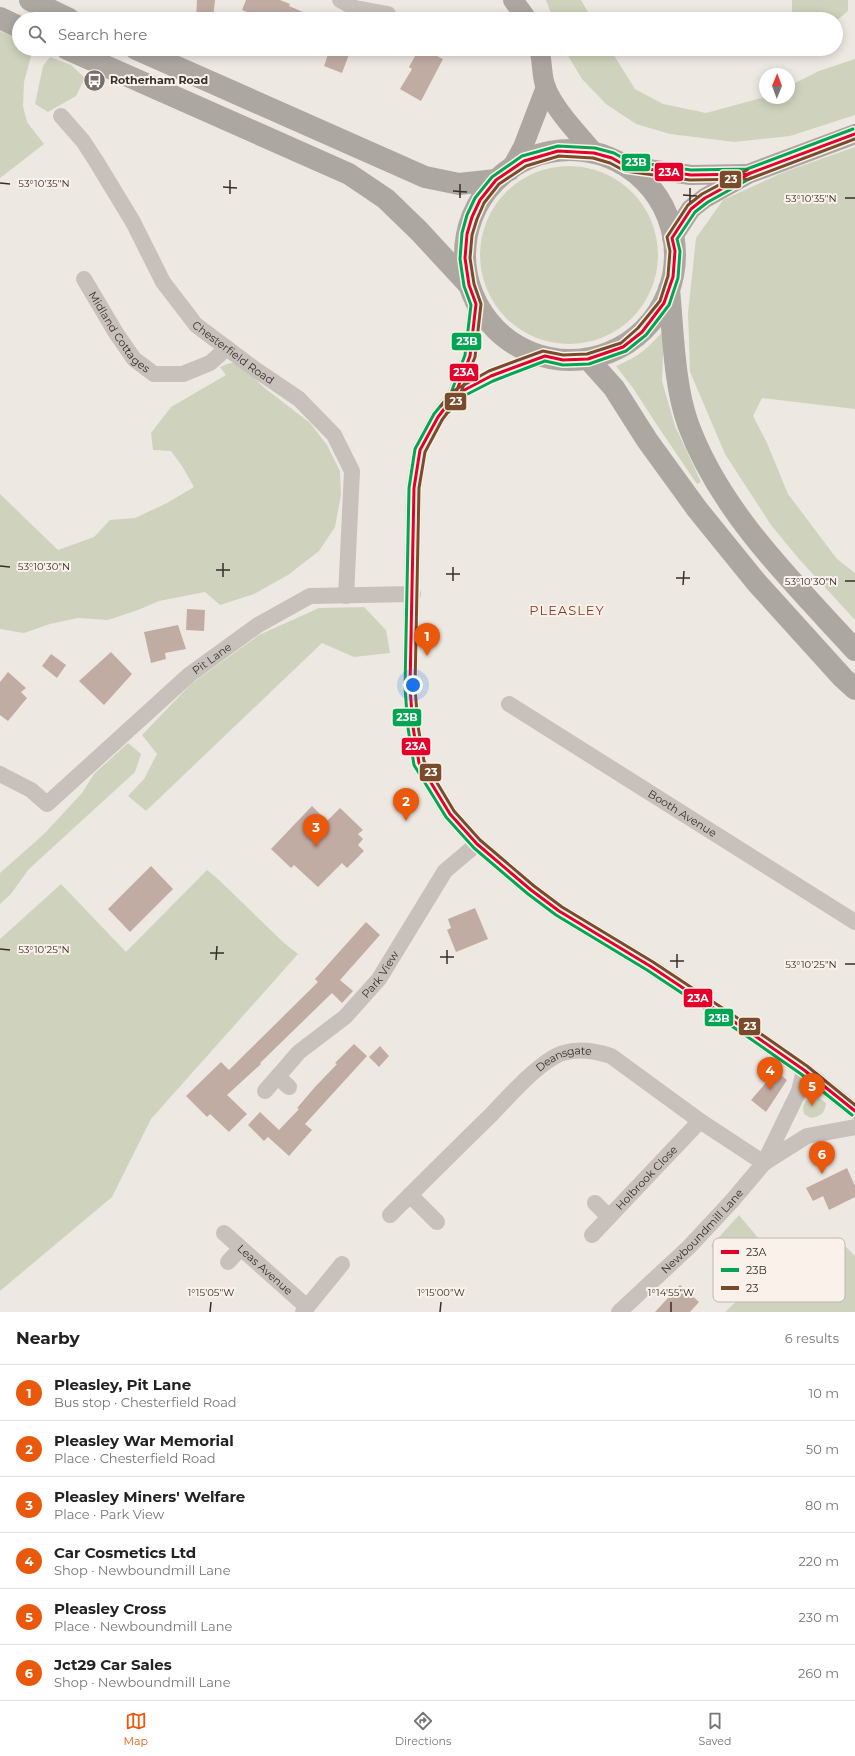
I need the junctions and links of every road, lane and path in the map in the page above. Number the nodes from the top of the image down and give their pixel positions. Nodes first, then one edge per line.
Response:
1 (30, 0) edge
2 (340, 0) edge
3 (513, 0) edge
4 (55, 12) edge
5 (377, 12) edge
6 (522, 12) edge
7 (0, 18) edge
8 (12, 24) edge
9 (84, 56) edge
10 (152, 56) edge
11 (541, 56) edge
12 (546, 87) junction
13 (61, 116) dead end
14 (855, 134) edge
15 (594, 153) junction
16 (626, 166) junction
17 (748, 174) junction
18 (503, 175) junction
19 (672, 238) junction
20 (84, 279) dead end
21 (669, 289) junction
22 (473, 294) junction
23 (226, 348) junction
24 (545, 356) junction
25 (588, 359) junction
26 (455, 395) junction
27 (413, 594) junction
28 (346, 596) junction
29 (855, 650) edge
30 (855, 689) edge
31 (509, 704) dead end
32 (0, 774) edge
33 (478, 844) junction
34 (855, 922) edge
35 (804, 1070) junction
36 (265, 1091) dead end
37 (855, 1111) edge
38 (700, 1121) junction
39 (855, 1127) edge
40 (764, 1163) junction
41 (410, 1195) junction
42 (596, 1203) dead end
43 (390, 1215) dead end
44 (609, 1217) junction
45 (437, 1222) dead end
46 (224, 1233) dead end
47 (592, 1235) dead end
48 (241, 1248) junction
49 (228, 1262) dead end
50 (342, 1264) dead end
51 (305, 1310) edge
52 (619, 1312) edge

1 - 4 highway
2 - 5 street
3 - 6 main road
7 - 8 highway
9 - 22 highway
10 - 18 highway
11 - 12 main road
12 - 15 main road
12 - 18 main road
13 - 23 street, Chesterfield Road
14 - 17 main road
15 - 16 highway
15 - 18 highway
16 - 17 main road
16 - 19 highway
17 - 19 main road
18 - 22 highway
19 - 21 highway
20 - 23 street, Midland Cottages
21 - 25 highway
21 - 29 highway
22 - 24 highway
22 - 26 street
23 - 28 street, Chesterfield Road
24 - 25 highway
24 - 26 street
25 - 30 highway
26 - 27 street
27 - 28 street, Pit Lane
27 - 33 street
28 - 32 street, Pit Lane
31 - 34 street, Booth Avenue
33 - 35 street
33 - 36 street, Park View
35 - 37 street
35 - 40 street, Newboundmill Lane
38 - 40 street, Deansgate
38 - 41 street, Deansgate
38 - 44 street, Holbrook Close
39 - 40 street, Newboundmill Lane
40 - 52 street, Newboundmill Lane
41 - 43 street, Deansgate
41 - 45 street
42 - 44 street
44 - 47 street, Holbrook Close
46 - 48 street, Leas Avenue
48 - 49 street
48 - 51 street, Leas Avenue
50 - 51 street

